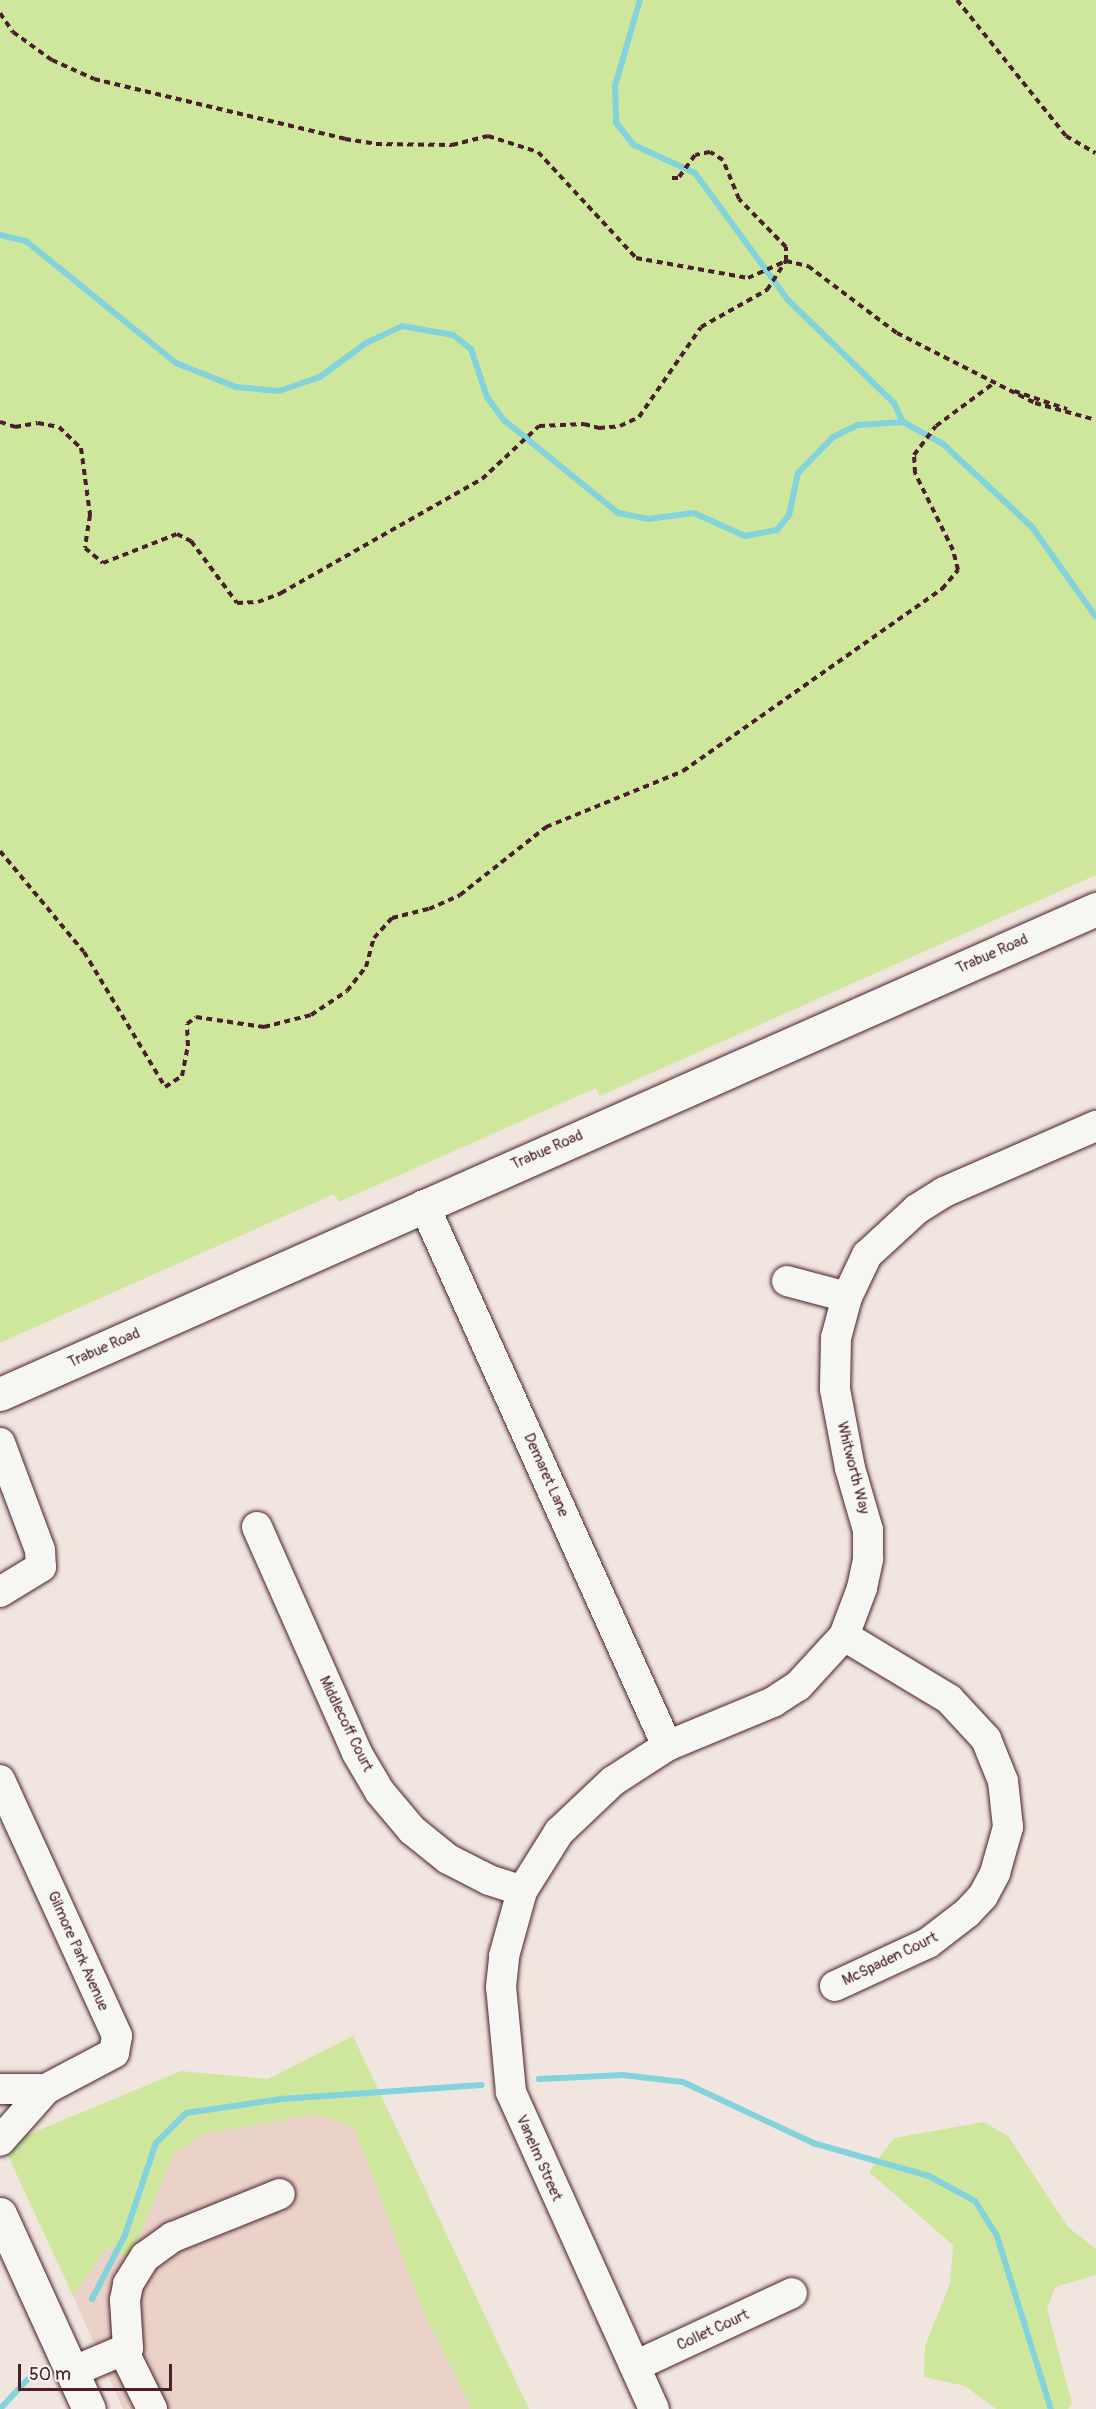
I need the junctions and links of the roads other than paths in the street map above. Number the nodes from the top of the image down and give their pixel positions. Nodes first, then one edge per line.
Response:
1 (1096, 909) edge
2 (1096, 1125) edge
3 (424, 1205) junction
4 (787, 1281) dead end
5 (847, 1297) junction
6 (0, 1394) edge
7 (0, 1443) edge
8 (12, 1512) edge
9 (257, 1527) dead end
10 (0, 1592) edge
11 (844, 1636) junction
12 (667, 1746) junction
13 (0, 1780) edge
14 (522, 1891) junction
15 (835, 1986) dead end
16 (0, 2089) edge
17 (46, 2089) junction
18 (0, 2141) edge
19 (280, 2194) dead end
20 (2, 2224) edge
21 (792, 2293) dead end
22 (123, 2350) junction
23 (635, 2366) junction
24 (72, 2372) junction
25 (89, 2409) edge
26 (152, 2409) edge
27 (654, 2409) edge

1 - 3 main road, Trabue Road
2 - 5 street, Whitworth Way
3 - 6 main road, Trabue Road
3 - 12 street, Demaret Lane
4 - 5 street
5 - 11 street, Whitworth Way
7 - 8 street
8 - 10 street
9 - 14 street, Middlecoff Court
11 - 12 street, Whitworth Way
11 - 15 street, McSpaden Court
12 - 14 street, Whitworth Way
13 - 17 street, Gilmore Park Avenue
14 - 23 street, Vanelm Street
16 - 17 street, Gilmore Park Avenue
17 - 18 street, Gilmore Park Avenue
19 - 22 street
20 - 24 main road
21 - 23 street, Collet Court
22 - 24 street
22 - 26 street
23 - 27 street, Vanelm Street
24 - 25 main road

